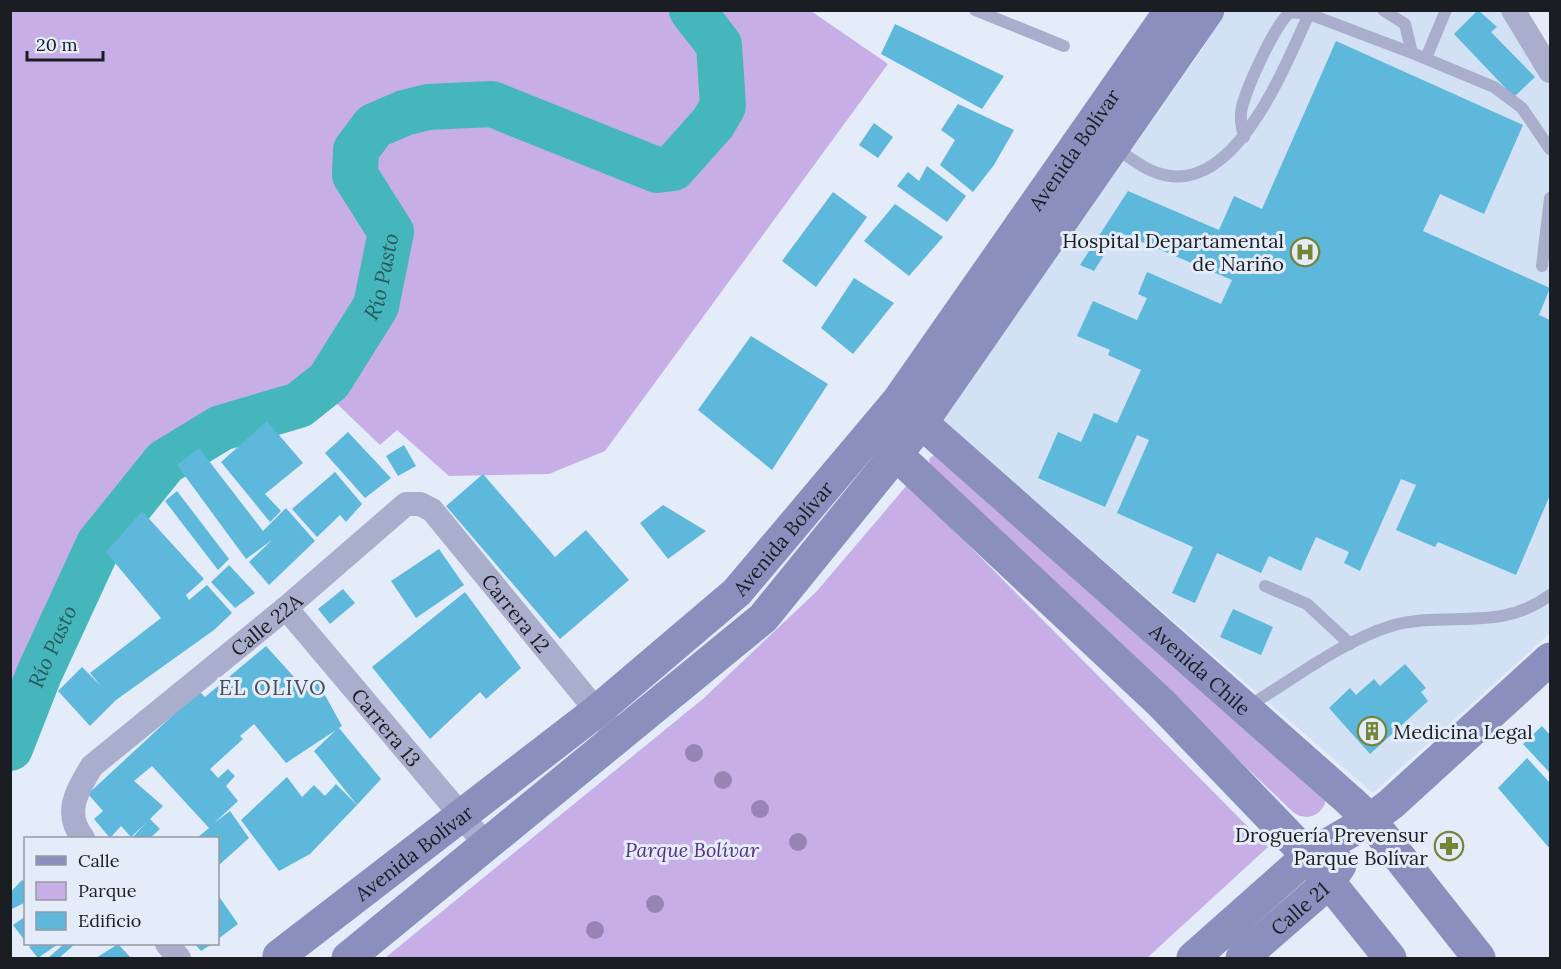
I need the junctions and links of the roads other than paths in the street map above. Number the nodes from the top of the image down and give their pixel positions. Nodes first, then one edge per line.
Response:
1 (975, 10) edge
2 (1172, 10) edge
3 (1208, 10) edge
4 (1383, 10) edge
5 (1446, 10) edge
6 (1513, 10) edge
7 (1304, 12) edge
8 (1064, 46) dead end
9 (1412, 53) junction
10 (1426, 58) junction
11 (1551, 71) edge
12 (1244, 136) junction
13 (1114, 147) junction
14 (1551, 149) edge
15 (1551, 198) edge
16 (1542, 266) dead end
17 (898, 401) junction
18 (922, 422) junction
19 (873, 433) junction
20 (898, 454) junction
21 (406, 504) joint
22 (1265, 585) dead end
23 (1551, 595) edge
24 (286, 608) junction
25 (1350, 644) junction
26 (1551, 659) edge
27 (1246, 708) junction
28 (597, 711) junction
29 (619, 738) junction
30 (462, 816) junction
31 (1370, 820) junction
32 (82, 837) edge
33 (487, 846) junction
34 (1308, 856) junction
35 (1328, 883) junction
36 (168, 945) edge
37 (350, 957) edge
38 (179, 958) edge
39 (281, 958) edge
40 (1193, 958) edge
41 (1242, 958) edge
42 (1390, 958) edge
43 (1479, 958) edge

1 - 8 lane
2 - 17 main road, Avenida Bolívar
3 - 13 main road, Avenida Bolívar
4 - 9 lane
5 - 10 lane
6 - 11 street
7 - 9 lane
7 - 12 lane
7 - 12 lane
9 - 10 lane
10 - 14 lane
12 - 13 lane
13 - 18 main road, Avenida Bolívar
15 - 16 lane
17 - 18 main road, Avenida Chile
17 - 19 main road, Avenida Bolívar
18 - 20 main road, Avenida Bolívar
18 - 27 main road, Avenida Chile
19 - 20 main road
19 - 28 main road, Avenida Bolívar
20 - 29 main road, Avenida Bolívar
20 - 34 main road
21 - 24 street, Calle 22A
21 - 28 street, Carrera 12
22 - 25 lane
23 - 25 lane
24 - 30 street, Carrera 13
24 - 32 street, Calle 22A
25 - 27 lane
26 - 31 main road, Calle 21
27 - 31 main road, Avenida Chile
28 - 29 street, Carrera 12
28 - 30 main road, Avenida Bolívar
29 - 33 main road, Avenida Bolívar
30 - 33 street, Carrera 13
30 - 39 main road, Avenida Bolívar
31 - 34 main road, Calle 21
31 - 35 main road, Calle 21
31 - 43 main road, Avenida Chile
33 - 37 main road, Avenida Bolívar
34 - 35 main road
34 - 40 main road, Calle 21
35 - 41 main road, Calle 21
35 - 42 main road
36 - 38 street

